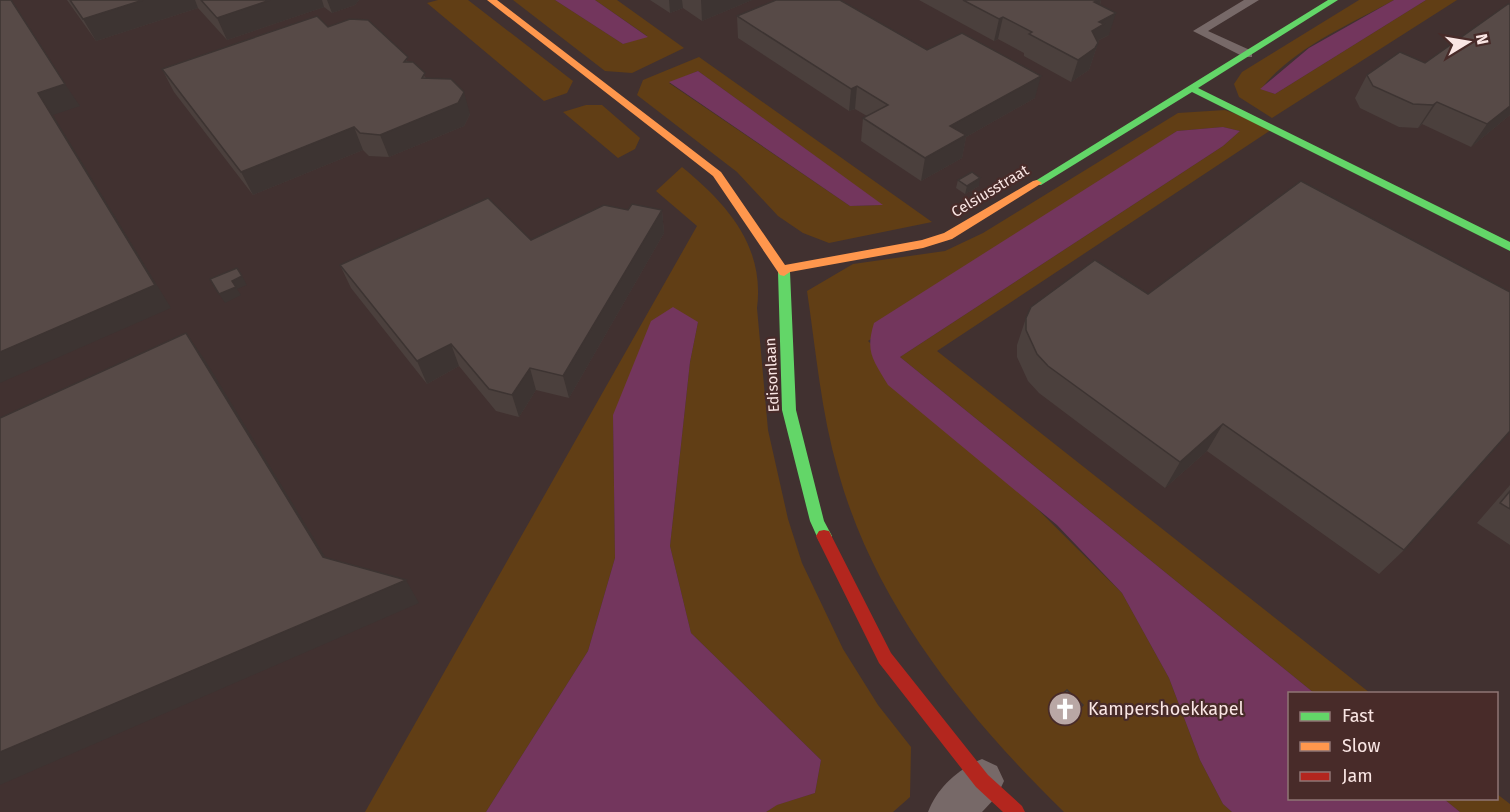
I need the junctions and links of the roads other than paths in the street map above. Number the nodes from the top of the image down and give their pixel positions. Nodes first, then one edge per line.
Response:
1 (491, 0) edge
2 (1253, 0) edge
3 (1334, 0) edge
4 (1248, 54) junction
5 (1193, 89) junction
6 (1510, 247) edge
7 (784, 269) junction
8 (982, 781) junction
9 (950, 812) edge
10 (1016, 812) edge

1 - 7 street
2 - 4 lane
3 - 4 street, Celsiusstraat
4 - 5 street, Celsiusstraat
5 - 6 street
5 - 7 street, Celsiusstraat
7 - 8 street, Edisonlaan
8 - 9 street
8 - 10 street, Edisonlaan

